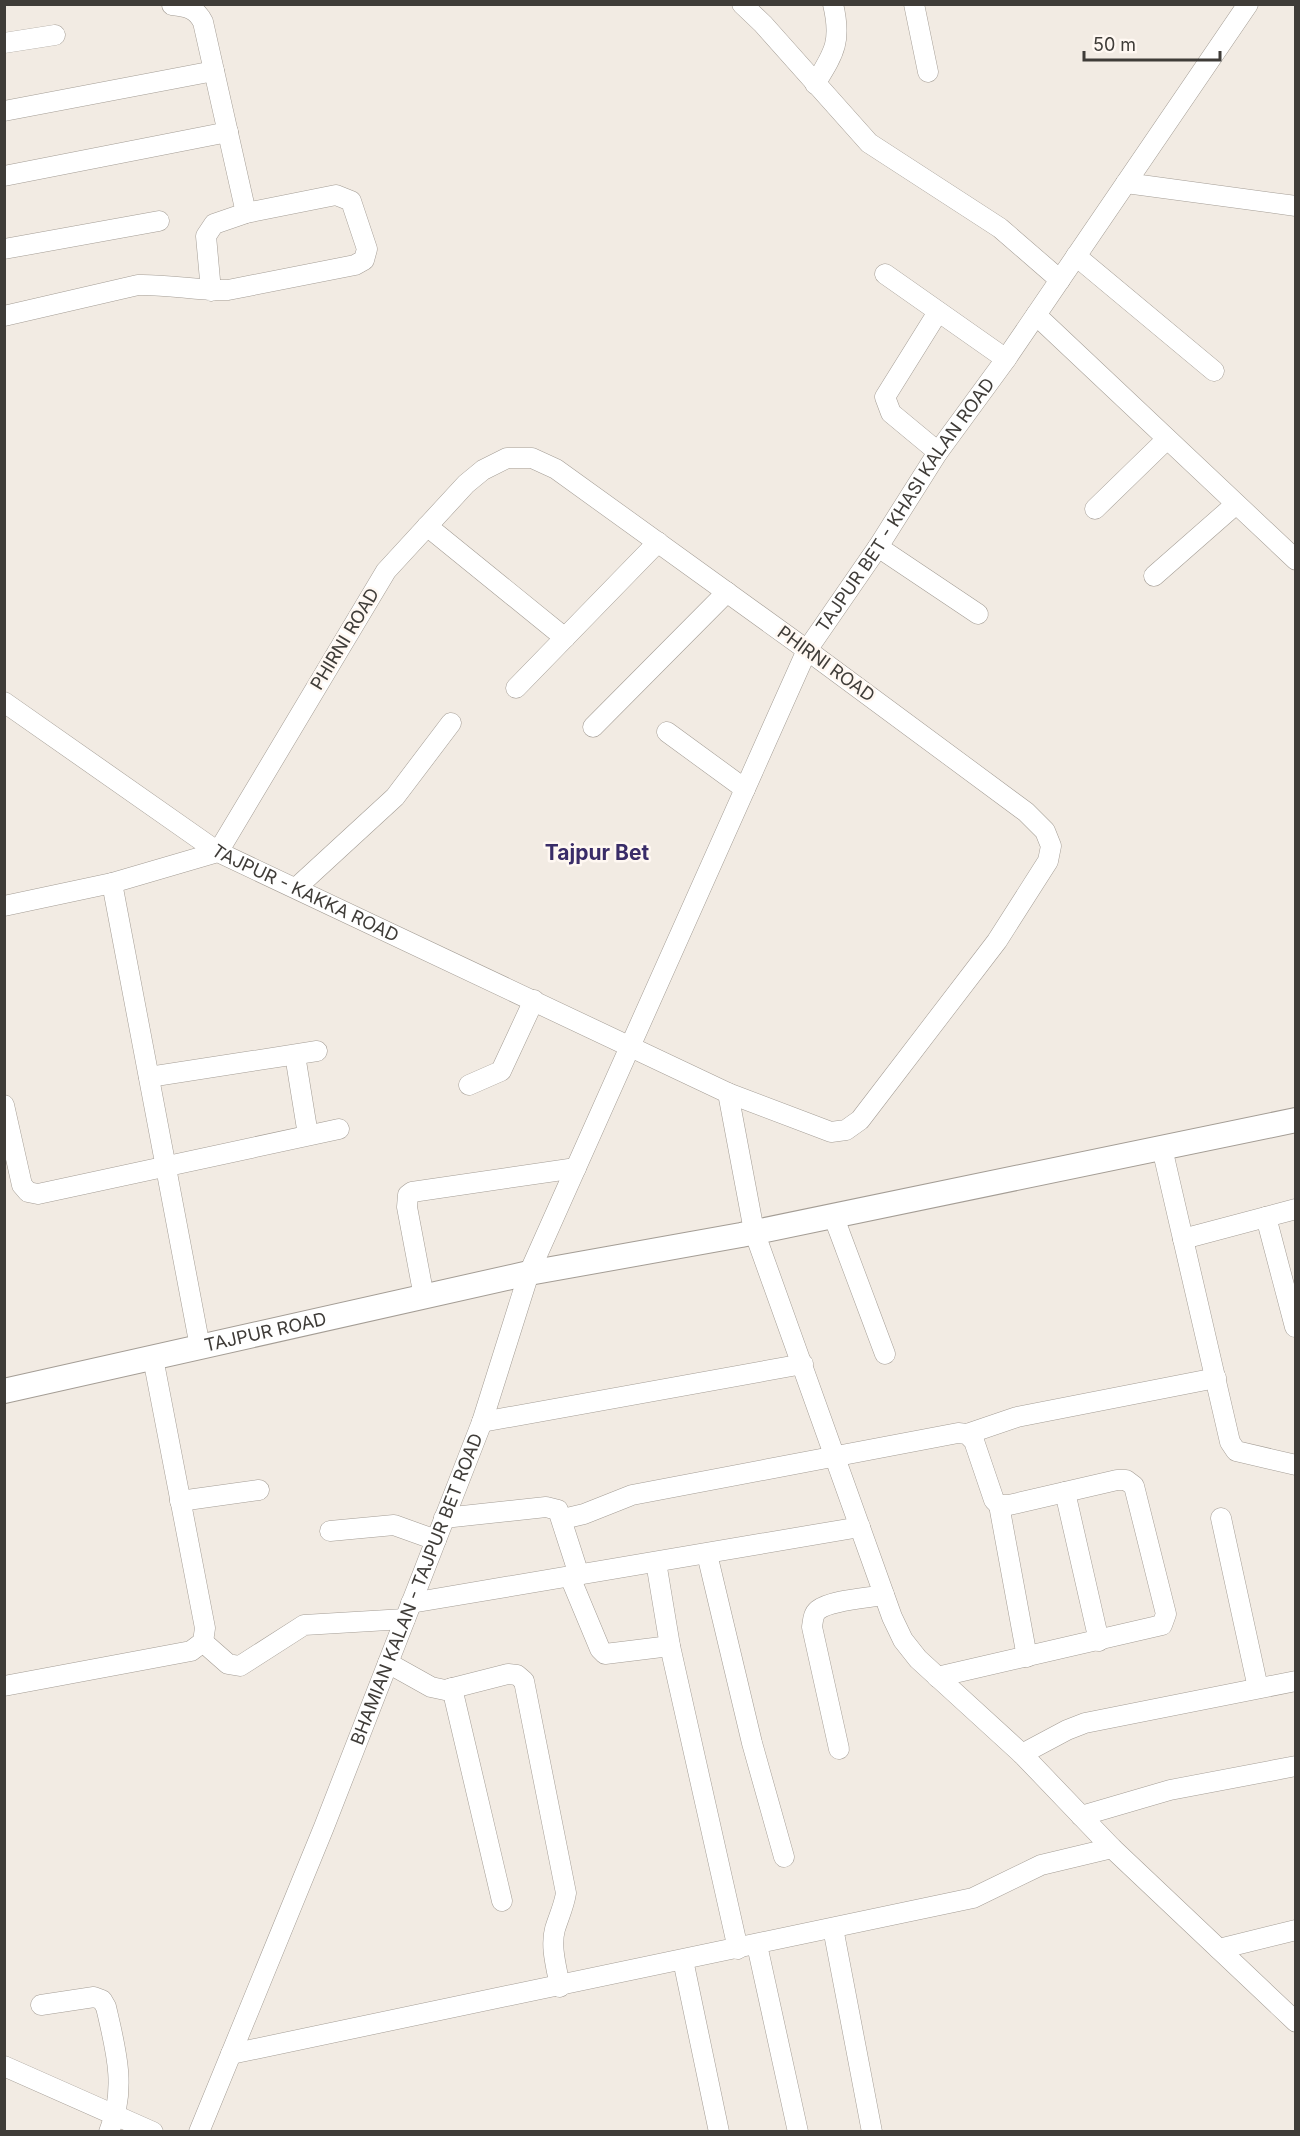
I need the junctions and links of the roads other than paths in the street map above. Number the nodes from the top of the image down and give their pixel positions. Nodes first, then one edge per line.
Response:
1 (742, 4) edge
2 (760, 4) edge
3 (833, 4) edge
4 (914, 4) edge
5 (1248, 4) edge
6 (172, 5) edge
7 (763, 24) junction
8 (55, 35) dead end
9 (4, 43) edge
10 (214, 71) junction
11 (928, 72) dead end
12 (815, 84) junction
13 (4, 111) edge
14 (228, 132) junction
15 (4, 176) edge
16 (1126, 183) junction
17 (1296, 206) edge
18 (246, 213) junction
19 (159, 221) dead end
20 (4, 249) edge
21 (1076, 256) junction
22 (885, 274) dead end
23 (1060, 279) junction
24 (211, 291) junction
25 (938, 312) junction
26 (1036, 315) junction
27 (4, 316) edge
28 (1006, 359) junction
29 (1214, 371) dead end
30 (1167, 439) junction
31 (938, 452) junction
32 (1236, 504) junction
33 (1095, 509) dead end
34 (427, 526) junction
35 (658, 542) junction
36 (878, 547) junction
37 (1296, 561) edge
38 (1154, 576) dead end
39 (727, 592) junction
40 (978, 614) dead end
41 (565, 638) junction
42 (807, 650) junction
43 (516, 688) dead end
44 (4, 702) edge
45 (451, 723) dead end
46 (593, 727) dead end
47 (667, 732) dead end
48 (745, 789) junction
49 (218, 852) junction
50 (112, 883) junction
51 (296, 888) junction
52 (4, 906) edge
53 (534, 1000) junction
54 (631, 1045) junction
55 (317, 1051) dead end
56 (295, 1055) junction
57 (149, 1077) junction
58 (469, 1085) dead end
59 (728, 1093) junction
60 (4, 1105) edge
61 (1296, 1120) edge
62 (339, 1129) dead end
63 (308, 1134) junction
64 (1162, 1148) junction
65 (166, 1165) junction
66 (576, 1168) junction
67 (1296, 1209) edge
68 (833, 1215) junction
69 (1266, 1217) junction
70 (754, 1231) junction
71 (1183, 1239) junction
72 (529, 1273) junction
73 (424, 1297) junction
74 (1295, 1327) edge
75 (200, 1347) junction
76 (885, 1354) dead end
77 (153, 1358) junction
78 (803, 1364) junction
79 (1216, 1378) junction
80 (4, 1391) edge
81 (482, 1422) junction
82 (967, 1434) junction
83 (836, 1457) junction
84 (1296, 1465) edge
85 (259, 1490) dead end
86 (1065, 1492) junction
87 (180, 1501) junction
88 (999, 1505) junction
89 (444, 1518) junction
90 (1221, 1518) dead end
91 (563, 1519) junction
92 (860, 1527) junction
93 (330, 1531) dead end
94 (436, 1540) junction
95 (707, 1554) junction
96 (656, 1562) junction
97 (574, 1576) junction
98 (884, 1595) junction
99 (408, 1611) junction
100 (1099, 1641) junction
101 (203, 1642) junction
102 (670, 1646) junction
103 (1027, 1657) junction
104 (388, 1663) junction
105 (937, 1677) junction
106 (1296, 1681) edge
107 (4, 1686) edge
108 (452, 1688) junction
109 (1258, 1688) junction
110 (839, 1749) dead end
111 (1022, 1754) junction
112 (1296, 1766) edge
113 (1081, 1816) junction
114 (1112, 1848) junction
115 (784, 1857) dead end
116 (502, 1901) dead end
117 (833, 1928) junction
118 (1296, 1930) edge
119 (747, 1947) junction
120 (1219, 1949) junction
121 (683, 1960) junction
122 (560, 1987) junction
123 (40, 2005) dead end
124 (1295, 2021) edge
125 (231, 2054) junction
126 (4, 2066) edge
127 (112, 2123) edge
128 (153, 2132) edge
129 (199, 2132) edge
130 (719, 2132) edge
131 (798, 2132) edge
132 (872, 2132) edge

1 - 7 street
2 - 7 street
3 - 12 street
4 - 11 street
5 - 16 street, TAJPUR BET - KHASI KALAN ROAD
6 - 10 street
7 - 12 street
8 - 9 street
10 - 13 street
10 - 14 street
12 - 23 street
14 - 15 street
14 - 18 street
16 - 17 street
16 - 21 street, TAJPUR BET - KHASI KALAN ROAD
18 - 24 street
18 - 24 street
19 - 20 street
21 - 23 street, TAJPUR BET - KHASI KALAN ROAD
21 - 29 street
22 - 25 street
23 - 26 street, TAJPUR BET - KHASI KALAN ROAD
24 - 27 street
25 - 28 street
25 - 31 street
26 - 28 street, TAJPUR BET - KHASI KALAN ROAD
26 - 30 street
28 - 31 street, TAJPUR BET - KHASI KALAN ROAD
30 - 32 street
30 - 33 street
31 - 36 street, TAJPUR BET - KHASI KALAN ROAD
32 - 37 street
32 - 38 street
34 - 35 street, PHIRNI ROAD
34 - 41 street
34 - 49 street, PHIRNI ROAD
35 - 39 street, PHIRNI ROAD
35 - 41 street
36 - 40 street
36 - 42 street, TAJPUR BET - KHASI KALAN ROAD
39 - 42 street, PHIRNI ROAD
39 - 46 street
41 - 43 street
42 - 48 street, TAJPUR BET - KHASI KALAN ROAD
42 - 59 street, PHIRNI ROAD
44 - 49 street, TAJPUR - KAKKA ROAD
45 - 51 street
47 - 48 street
48 - 54 street, TAJPUR BET - KHASI KALAN ROAD
49 - 50 street
49 - 51 street, TAJPUR - KAKKA ROAD
50 - 52 street
50 - 57 street
51 - 53 street, TAJPUR - KAKKA ROAD
53 - 54 street, TAJPUR - KAKKA ROAD
53 - 58 street
54 - 59 street, PHIRNI ROAD
54 - 66 street, BHAMIAN KALAN - TAJPUR BET ROAD
55 - 56 street
56 - 57 street
56 - 63 street
57 - 65 street
59 - 70 street
60 - 65 street
61 - 64 main road, TAJPUR ROAD
62 - 63 street
63 - 65 street
64 - 68 main road, TAJPUR ROAD
64 - 71 street
65 - 75 street
66 - 72 street, BHAMIAN KALAN - TAJPUR BET ROAD
66 - 73 street
67 - 69 street
68 - 70 main road, TAJPUR ROAD
68 - 76 street
69 - 71 street
69 - 74 street
70 - 72 main road, TAJPUR ROAD
70 - 78 street
71 - 79 street
72 - 73 main road, TAJPUR ROAD
72 - 81 street, BHAMIAN KALAN - TAJPUR BET ROAD
73 - 75 main road, TAJPUR ROAD
75 - 77 main road, TAJPUR ROAD
77 - 80 main road, TAJPUR ROAD
77 - 87 street
78 - 81 street
78 - 83 street
79 - 82 street
79 - 84 street
81 - 89 street, BHAMIAN KALAN - TAJPUR BET ROAD
82 - 83 street
82 - 88 street
83 - 91 street
83 - 92 street
85 - 87 street
86 - 88 street
86 - 100 street
86 - 100 street
87 - 101 street
88 - 103 street
89 - 91 street
89 - 94 street, BHAMIAN KALAN - TAJPUR BET ROAD
90 - 109 street
91 - 97 street
92 - 95 street
92 - 98 street
93 - 94 street
94 - 99 street, BHAMIAN KALAN - TAJPUR BET ROAD
95 - 96 street
95 - 115 street
96 - 97 street
96 - 102 street
97 - 99 street
97 - 102 street
98 - 105 street
98 - 110 street
99 - 101 street
99 - 104 street, BHAMIAN KALAN - TAJPUR BET ROAD
100 - 103 street
101 - 107 street
102 - 119 street
103 - 105 street
104 - 108 street
104 - 125 street, BHAMIAN KALAN - TAJPUR BET ROAD
105 - 111 street
106 - 109 street
108 - 116 street
108 - 122 street
109 - 111 street
111 - 113 street
112 - 113 street
113 - 114 street
114 - 117 street
114 - 120 street
117 - 119 street
117 - 132 street
118 - 120 street
119 - 121 street
119 - 131 street
120 - 124 street
121 - 122 street
121 - 130 street
122 - 125 street
123 - 127 street
125 - 129 street, BHAMIAN KALAN - TAJPUR BET ROAD
126 - 127 street
127 - 128 street

